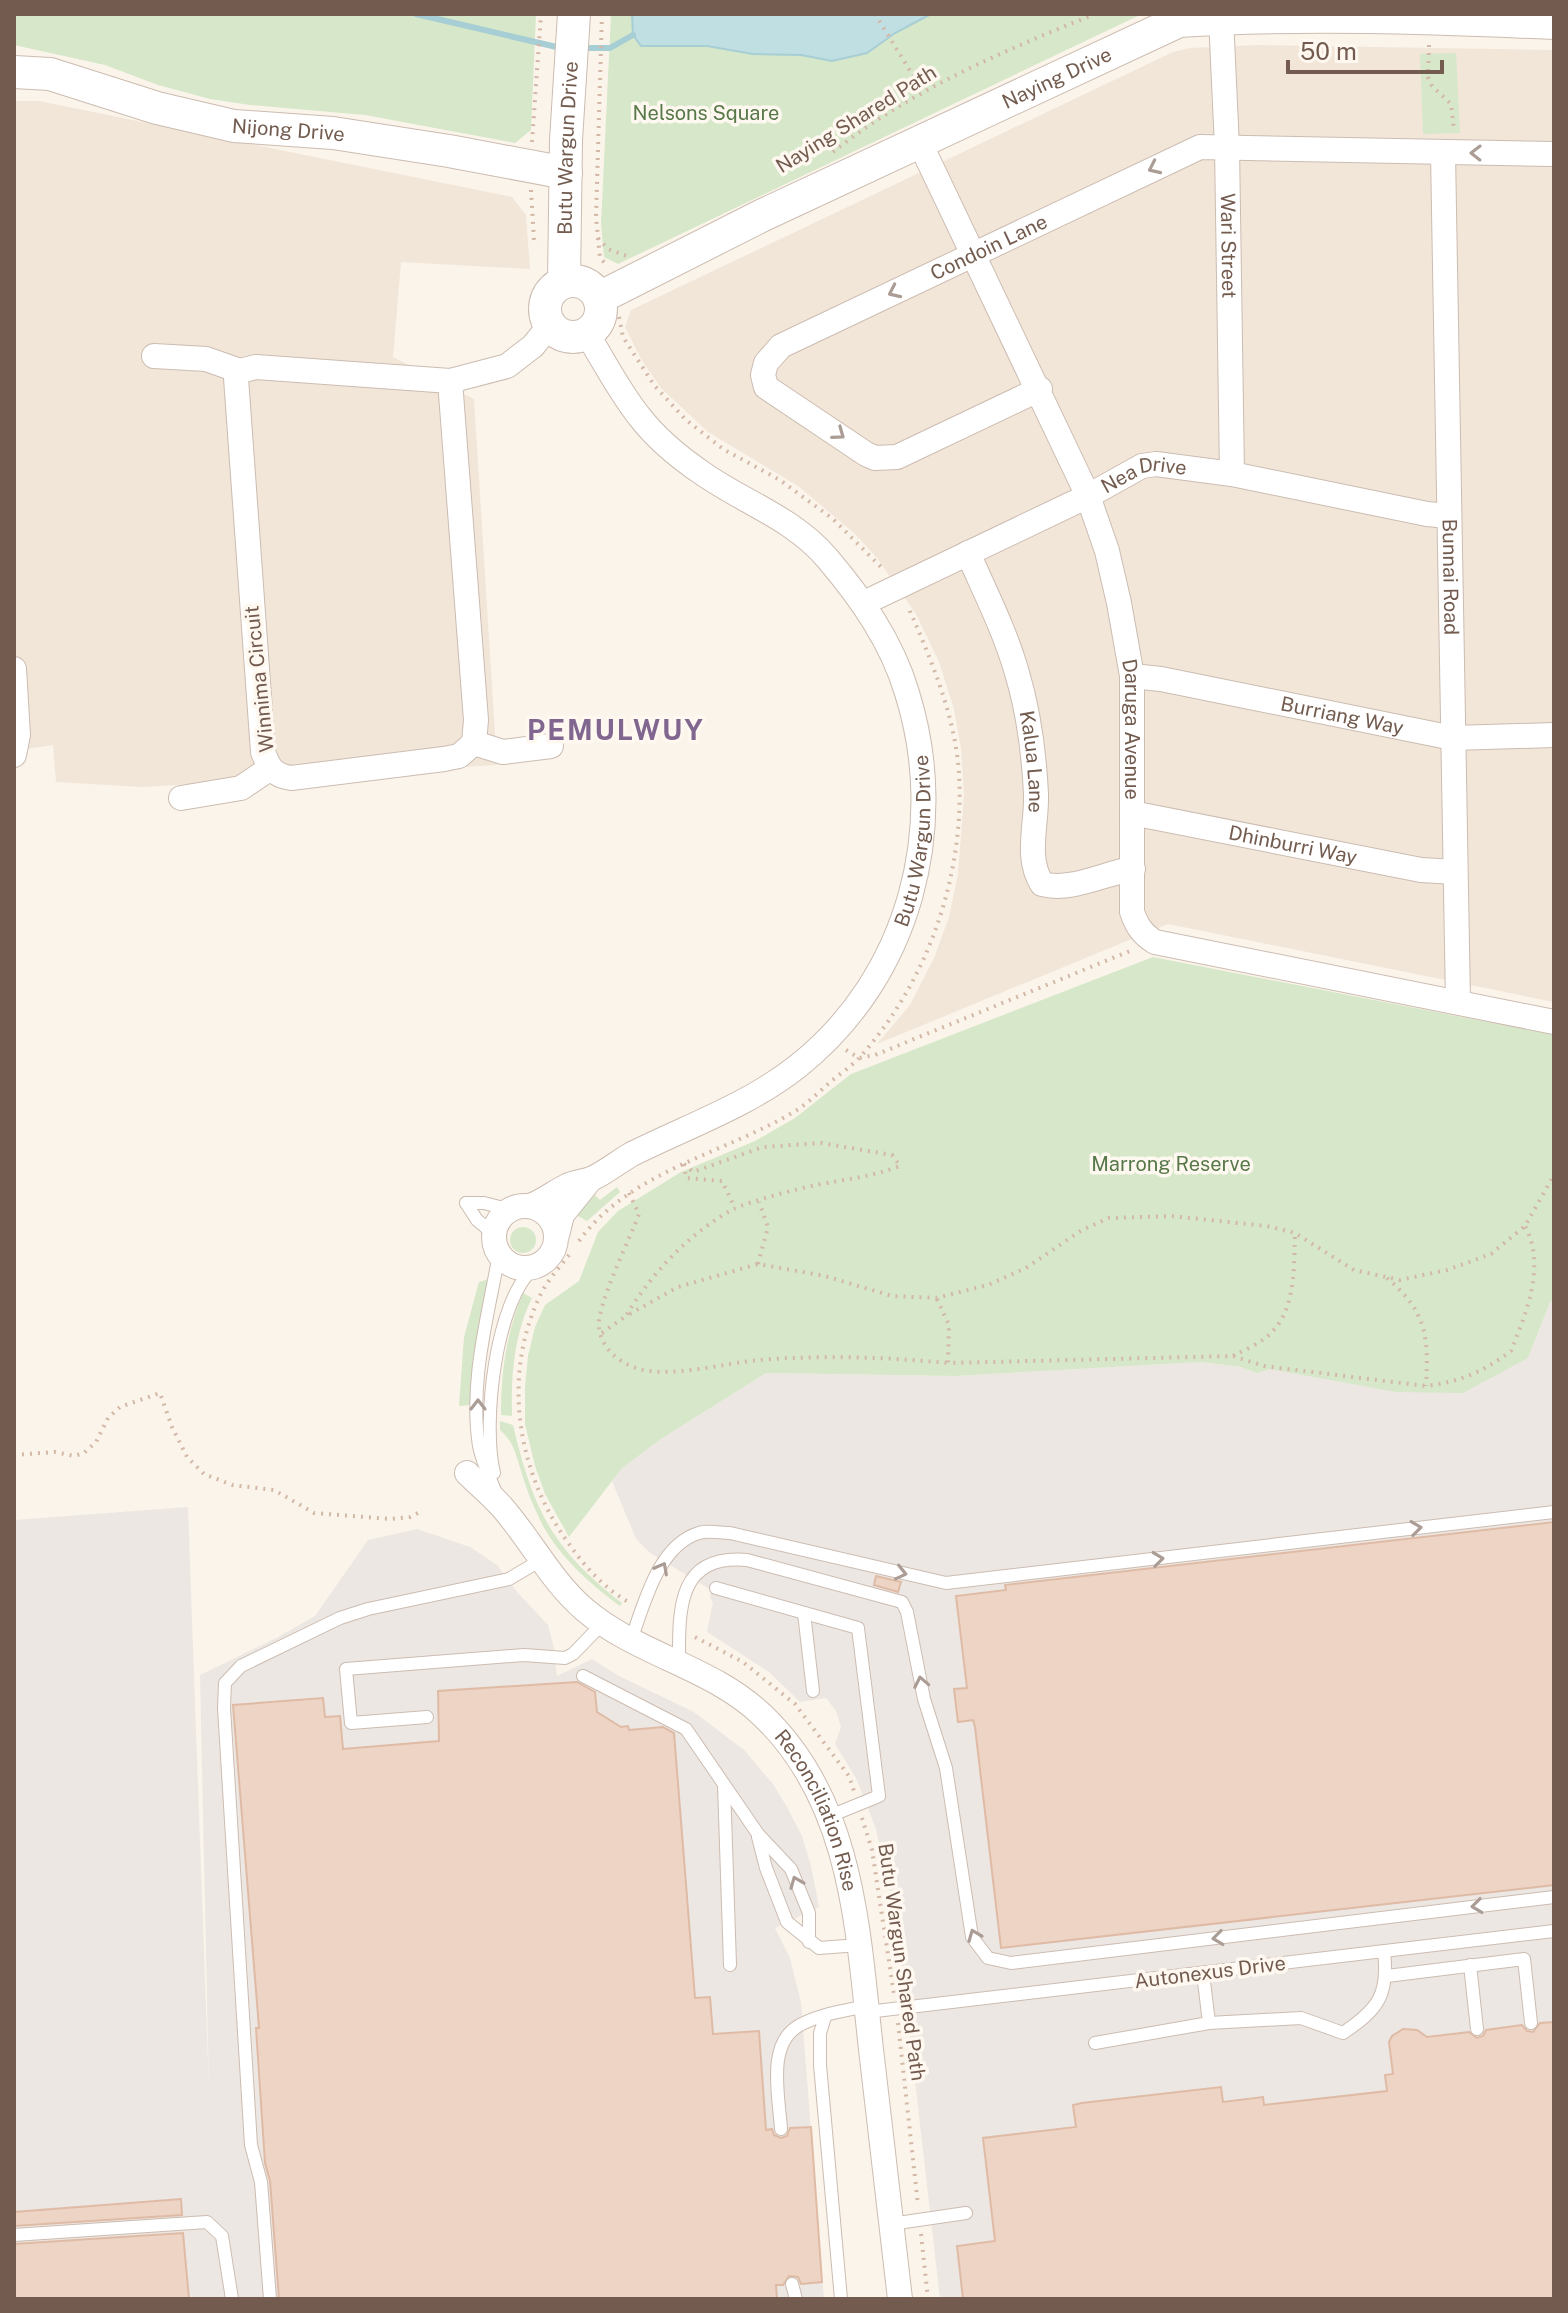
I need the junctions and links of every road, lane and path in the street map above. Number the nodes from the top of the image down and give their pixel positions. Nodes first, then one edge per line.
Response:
1 (541, 14) edge
2 (574, 14) edge
3 (602, 14) edge
4 (875, 14) edge
5 (1095, 14) edge
6 (1221, 18) junction
7 (1554, 23) edge
8 (1429, 45) dead end
9 (537, 57) dead end
10 (14, 72) edge
11 (923, 91) junction
12 (581, 140) junction
13 (920, 143) junction
14 (1448, 144) junction
15 (1227, 147) junction
16 (831, 154) dead end
17 (1554, 154) edge
18 (566, 173) junction
19 (597, 236) junction
20 (974, 254) junction
21 (631, 257) dead end
22 (564, 282) junction
23 (607, 294) junction
24 (550, 325) junction
25 (587, 334) junction
26 (154, 356) dead end
27 (240, 371) junction
28 (450, 381) junction
29 (1040, 389) junction
30 (1232, 474) junction
31 (1088, 496) junction
32 (1448, 516) junction
33 (968, 553) junction
34 (903, 584) junction
35 (864, 603) junction
36 (14, 669) edge
37 (1132, 676) junction
38 (1554, 735) edge
39 (1453, 738) junction
40 (474, 743) junction
41 (551, 746) dead end
42 (14, 755) edge
43 (269, 769) junction
44 (181, 798) dead end
45 (1132, 813) junction
46 (1133, 869) junction
47 (1455, 872) junction
48 (1155, 942) junction
49 (1458, 1002) junction
50 (1554, 1022) edge
51 (848, 1051) dead end
52 (859, 1058) junction
53 (684, 1164) junction
54 (1554, 1175) edge
55 (590, 1180) junction
56 (629, 1193) junction
57 (759, 1202) junction
58 (520, 1208) junction
59 (735, 1208) junction
60 (1525, 1226) junction
61 (1295, 1233) junction
62 (557, 1235) junction
63 (496, 1244) junction
64 (758, 1264) junction
65 (535, 1267) junction
66 (1385, 1277) junction
67 (936, 1298) junction
68 (626, 1316) junction
69 (601, 1333) junction
70 (1233, 1356) junction
71 (948, 1363) junction
72 (1426, 1386) junction
73 (14, 1455) edge
74 (467, 1473) dead end
75 (502, 1507) junction
76 (422, 1511) dead end
77 (1554, 1512) edge
78 (541, 1560) junction
79 (716, 1588) dead end
80 (643, 1609) junction
81 (804, 1613) junction
82 (603, 1623) junction
83 (679, 1629) junction
84 (631, 1640) junction
85 (679, 1664) junction
86 (583, 1676) dead end
87 (813, 1691) dead end
88 (427, 1717) dead end
89 (724, 1784) junction
90 (858, 1805) junction
91 (830, 1816) junction
92 (758, 1834) junction
93 (1554, 1897) edge
94 (1554, 1931) edge
95 (809, 1942) junction
96 (859, 1945) junction
97 (1384, 1951) junction
98 (730, 1965) dead end
99 (1470, 1965) junction
100 (1203, 1973) junction
101 (1387, 1976) junction
102 (867, 2009) junction
103 (896, 2009) junction
104 (825, 2017) junction
105 (1209, 2023) junction
106 (1531, 2023) dead end
107 (1477, 2029) dead end
108 (1095, 2043) dead end
109 (781, 2129) dead end
110 (966, 2213) dead end
111 (919, 2220) junction
112 (891, 2224) junction
113 (14, 2235) edge
114 (792, 2284) dead end
115 (232, 2299) edge
116 (270, 2299) edge
117 (796, 2299) edge
118 (841, 2299) edge
119 (900, 2299) edge
120 (928, 2299) edge

1 - 9 path
2 - 12 street, Butu Wargun Drive
3 - 12 path
4 - 11 path
5 - 11 path, Naying Shared Path
6 - 7 street, Naying Drive
6 - 13 street, Naying Drive
6 - 15 street, Wari Street
8 - 14 path
10 - 18 street, Nijong Drive
11 - 16 path, Naying Shared Path
12 - 18 street, Butu Wargun Drive
12 - 19 path
13 - 20 street, Daruga Avenue
13 - 23 street, Naying Drive
14 - 15 street, Condoin Lane
17 -> 14 street, Condoin Lane
14 - 32 street, Bunnai Road
15 -> 20 street, Condoin Lane
15 - 30 street, Wari Street
18 - 22 street, Butu Wargun Drive
19 - 21 path
19 - 23 path
20 - 29 street, Daruga Avenue
20 -> 29 street, Condoin Lane
22 - 23 street
22 - 24 street
23 - 25 street
23 - 34 path
24 - 25 street
24 - 28 street
25 - 35 street, Butu Wargun Drive
26 - 27 street
27 - 28 street
27 - 43 street, Winnima Circuit
28 - 40 street
29 - 31 street, Daruga Avenue
30 - 31 street, Nea Drive
30 - 32 street, Nea Drive
31 - 33 street, Nea Drive
31 - 37 street, Daruga Avenue
32 - 39 street, Bunnai Road
33 - 34 street, Nea Drive
33 - 46 street, Kalua Lane
34 - 35 street, Nea Drive
34 - 52 path
35 - 55 street, Butu Wargun Drive
36 - 42 street
37 - 39 street, Burriang Way
37 - 45 street, Daruga Avenue
38 - 39 street, Burriang Way
39 - 47 street, Bunnai Road
40 - 41 street
40 - 43 street, Winnima Circuit
43 - 44 street
45 - 46 street, Daruga Avenue
45 - 47 street, Dhinburri Way
46 - 48 street, Daruga Avenue
47 - 49 street, Bunnai Road
48 - 49 street
48 - 52 path
49 - 50 street
51 - 52 path
52 - 53 path
53 - 56 path
53 - 57 path
53 - 59 path
54 - 60 path
55 - 58 street, Butu Wargun Drive
55 - 62 street, Butu Wargun Drive
56 - 69 path
56 - 80 path
57 - 59 path
57 - 64 path
58 - 62 street
58 - 63 street, Butu Wargun Drive
58 - 63 lane
59 - 68 path
60 - 66 path
60 - 72 path
61 - 66 path
61 - 67 path
61 - 70 path
62 - 65 street, Butu Wargun Drive
63 - 65 street
75 -> 63 lane
64 - 67 path
64 - 68 path
65 - 75 lane
66 - 72 path
67 - 71 path
68 - 69 path
69 - 71 path
70 - 71 path
70 - 72 path
73 - 76 path
74 - 75 street, Reconciliation Rise
75 - 78 street, Reconciliation Rise
80 -> 77 lane
78 - 82 street, Reconciliation Rise
78 - 116 lane
79 - 81 lane
80 - 84 lane
81 - 87 lane
81 - 90 lane
82 - 84 street, Reconciliation Rise
82 - 88 lane
83 - 85 lane
83 - 90 path, Butu Wargun Shared Path
93 -> 83 lane
84 - 85 street, Reconciliation Rise
85 - 91 street, Reconciliation Rise
86 - 89 lane
89 - 92 lane
89 - 98 lane
90 - 91 lane
90 - 103 path, Butu Wargun Shared Path
91 - 96 street, Reconciliation Rise
92 - 95 lane
95 -> 92 lane
94 - 97 lane, Autonexus Drive
95 - 96 lane
96 - 102 street, Reconciliation Rise
97 - 100 lane, Autonexus Drive
97 - 101 lane
99 - 101 lane
99 - 106 lane
99 - 107 lane
100 - 103 lane, Autonexus Drive
100 - 105 lane
101 - 105 lane
102 - 103 lane, Autonexus Drive
102 - 104 lane, Autonexus Drive
102 - 112 street, Reconciliation Rise
103 - 111 path, Butu Wargun Shared Path
104 - 109 lane, Autonexus Drive
104 - 118 lane
105 - 108 lane
110 - 111 lane
111 - 112 lane
111 - 120 path, Butu Wargun Shared Path
112 - 119 street, Reconciliation Rise
113 - 115 lane
114 - 117 lane

